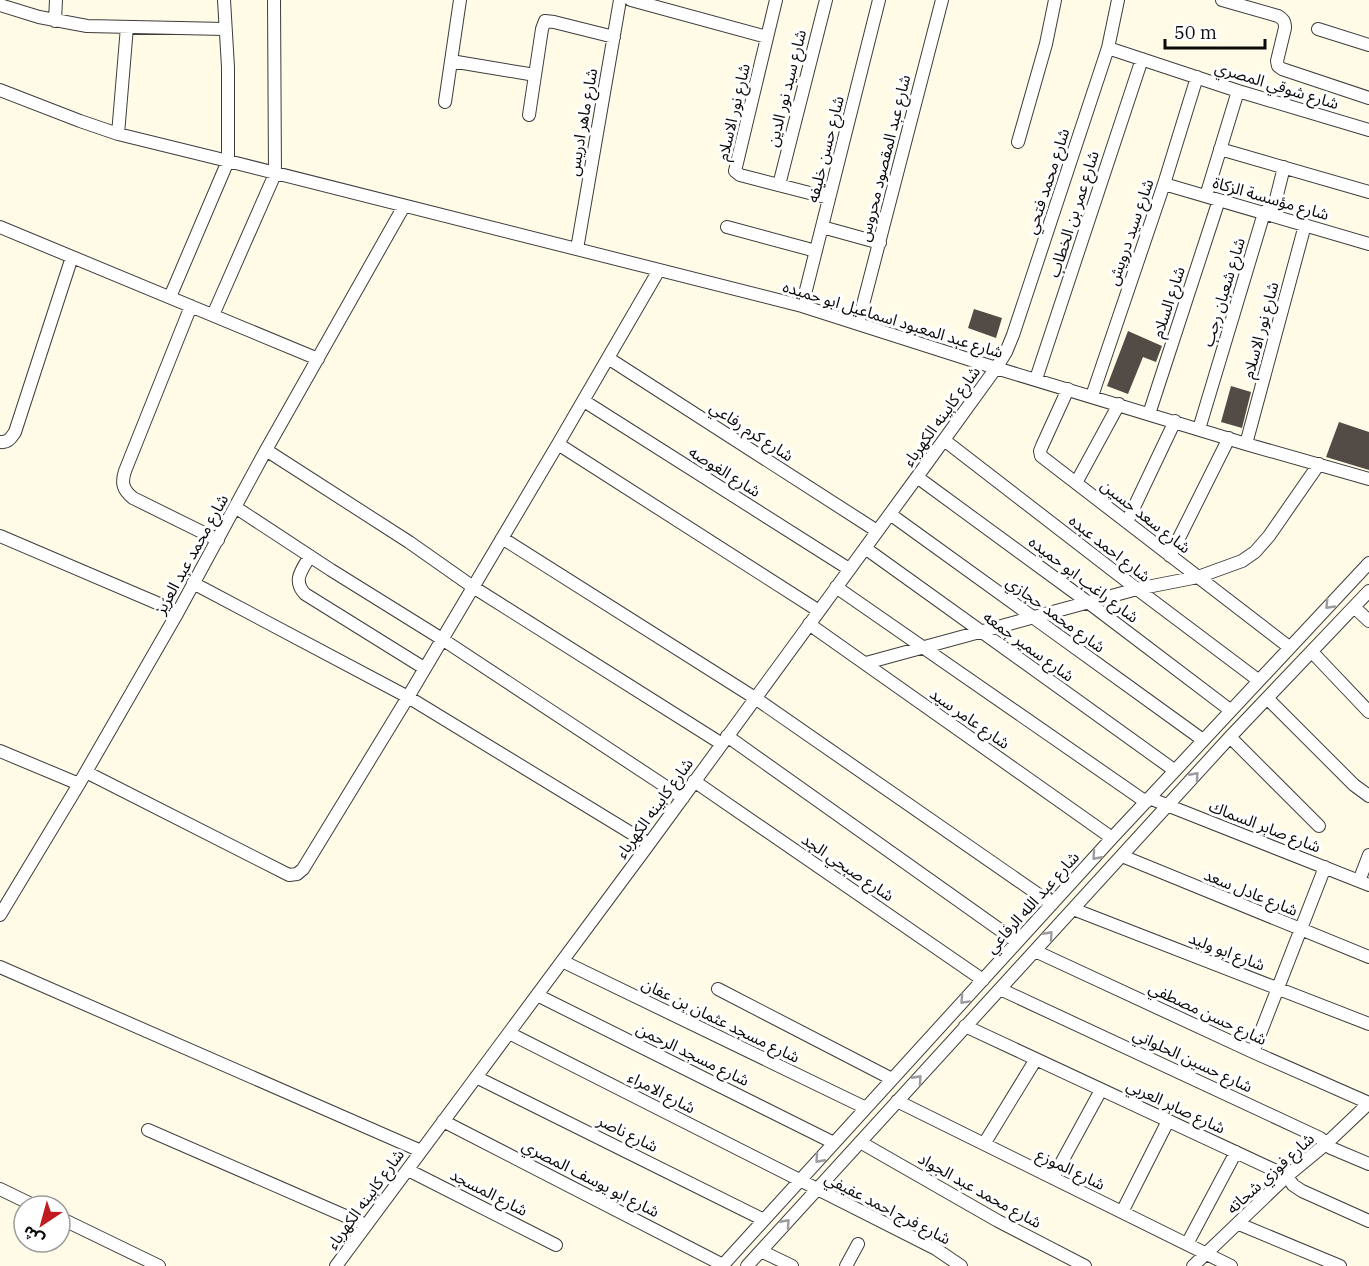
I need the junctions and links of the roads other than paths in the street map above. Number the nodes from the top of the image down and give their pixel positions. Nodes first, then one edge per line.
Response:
1 (56, 0) edge
2 (224, 0) edge
3 (274, 0) edge
4 (460, 0) edge
5 (620, 0) edge
6 (631, 0) edge
7 (776, 0) edge
8 (826, 0) edge
9 (879, 0) edge
10 (942, 0) edge
11 (1055, 0) edge
12 (1118, 0) edge
13 (1222, 0) edge
14 (1235, 2) edge
15 (0, 5) edge
16 (55, 21) junction
17 (127, 27) junction
18 (225, 29) junction
19 (1318, 29) dead end
20 (614, 37) junction
21 (767, 37) junction
22 (1369, 45) edge
23 (1108, 48) junction
24 (1142, 59) junction
25 (451, 61) junction
26 (535, 75) junction
27 (1197, 77) junction
28 (0, 90) edge
29 (1238, 91) junction
30 (1369, 98) edge
31 (445, 102) dead end
32 (529, 116) dead end
33 (1369, 130) edge
34 (118, 134) junction
35 (1018, 142) dead end
36 (1220, 149) junction
37 (228, 161) junction
38 (1284, 167) junction
39 (275, 174) junction
40 (1164, 184) junction
41 (779, 185) junction
42 (1369, 192) edge
43 (1206, 196) junction
44 (829, 198) junction
45 (1219, 200) junction
46 (404, 206) junction
47 (1264, 213) junction
48 (1305, 225) junction
49 (0, 227) edge
50 (727, 227) dead end
51 (822, 227) junction
52 (879, 243) junction
53 (1369, 244) edge
54 (577, 249) junction
55 (816, 251) junction
56 (72, 257) junction
57 (659, 270) junction
58 (170, 297) junction
59 (191, 306) junction
60 (802, 306) junction
61 (213, 315) junction
62 (858, 324) junction
63 (608, 358) junction
64 (318, 359) junction
65 (996, 368) junction
66 (1036, 379) junction
67 (1068, 389) junction
68 (1092, 396) junction
69 (584, 401) junction
70 (1119, 404) junction
71 (1149, 414) junction
72 (1175, 422) junction
73 (1199, 429) junction
74 (1229, 438) junction
75 (944, 440) junction
76 (0, 442) edge
77 (558, 444) junction
78 (1246, 444) junction
79 (266, 450) junction
80 (1319, 464) junction
81 (917, 477) junction
82 (1369, 479) edge
83 (1076, 483) junction
84 (235, 507) junction
85 (890, 514) junction
86 (1127, 522) junction
87 (877, 531) junction
88 (0, 536) edge
89 (502, 538) junction
90 (218, 540) junction
91 (865, 548) junction
92 (310, 556) junction
93 (1170, 556) junction
94 (1369, 563) edge
95 (849, 569) junction
96 (1198, 577) junction
97 (193, 583) junction
98 (473, 587) junction
99 (836, 587) junction
100 (1137, 589) junction
101 (1369, 591) edge
102 (1089, 603) junction
103 (1354, 607) junction
104 (819, 611) junction
105 (178, 612) junction
106 (1033, 618) junction
107 (1369, 621) edge
108 (809, 624) junction
109 (981, 632) junction
110 (442, 639) junction
111 (1289, 647) junction
112 (923, 648) junction
113 (1312, 652) junction
114 (866, 663) junction
115 (424, 668) junction
116 (1258, 680) junction
117 (408, 697) junction
118 (755, 698) junction
119 (1268, 698) junction
120 (1230, 710) junction
121 (1369, 712) edge
122 (1230, 737) junction
123 (725, 740) junction
124 (1203, 740) junction
125 (0, 751) edge
126 (1174, 770) junction
127 (86, 772) junction
128 (694, 782) junction
129 (79, 784) junction
130 (1369, 796) edge
131 (683, 798) junction
132 (1147, 800) junction
133 (1168, 806) junction
134 (1319, 826) dead end
135 (1112, 838) junction
136 (649, 844) junction
137 (1369, 855) edge
138 (1122, 856) junction
139 (1325, 867) junction
140 (1364, 883) edge
141 (1052, 904) junction
142 (1073, 909) junction
143 (0, 915) edge
144 (1301, 930) junction
145 (1017, 942) junction
146 (1035, 951) junction
147 (1369, 957) edge
148 (562, 961) junction
149 (0, 967) edge
150 (983, 980) junction
151 (718, 989) dead end
152 (1000, 989) junction
153 (1278, 989) junction
154 (537, 995) junction
155 (1369, 1024) edge
156 (965, 1026) junction
157 (509, 1033) junction
158 (1253, 1052) junction
159 (1036, 1059) junction
160 (476, 1077) junction
161 (892, 1079) junction
162 (1101, 1090) junction
163 (897, 1101) junction
164 (1369, 1103) edge
165 (866, 1108) junction
166 (443, 1121) junction
167 (1168, 1121) junction
168 (148, 1130) dead end
169 (860, 1142) junction
170 (834, 1143) junction
171 (1327, 1143) junction
172 (984, 1144) junction
173 (421, 1151) junction
174 (1236, 1152) junction
175 (1369, 1164) edge
176 (408, 1170) junction
177 (1287, 1176) junction
178 (1053, 1178) junction
179 (800, 1180) junction
180 (816, 1189) junction
181 (1122, 1212) junction
182 (764, 1220) junction
183 (1369, 1221) edge
184 (72, 1224) edge
185 (1239, 1224) junction
186 (366, 1225) junction
187 (858, 1244) dead end
188 (1187, 1244) junction
189 (556, 1245) dead end
190 (760, 1251) junction
191 (1206, 1253) junction
192 (340, 1265) edge
193 (723, 1265) edge
194 (159, 1266) edge
195 (747, 1266) edge
196 (792, 1266) edge
197 (846, 1266) edge
198 (961, 1266) edge
199 (1085, 1266) edge
200 (1193, 1266) edge
201 (1231, 1266) edge
202 (1340, 1266) edge

1 - 16 street
2 - 18 street
3 - 39 street
4 - 25 street
5 - 20 street, شارع ماهر ادريس
6 - 21 street
7 - 21 street, شارع نور الاسلام
8 - 41 street, شارع سيد نور الدين
9 - 44 street, شارع حسن خليفه
10 - 52 street, شارع عبد المقصود محروس
11 - 35 street
12 - 23 street, شارع محمد فتحي
13 - 14 street
14 - 30 street
15 - 16 street
16 - 17 street
17 - 18 street
17 - 34 street
18 - 37 street
19 - 22 street
20 - 26 street
20 - 54 street, شارع ماهر ادريس
21 - 41 street, شارع نور الاسلام
23 - 24 street, شارع شوقي المصري
23 - 65 street, شارع محمد فتحي
24 - 27 street, شارع شوقي المصري
24 - 66 street, شارع عمر بن الخطاب
25 - 26 street
25 - 31 street
26 - 32 street
27 - 29 street, شارع شوقي المصري
27 - 40 street, شارع سيد درويش
28 - 34 street, شارع عبد المعبود اسماعيل ابو حميده
29 - 33 street, شارع شوقي المصري
29 - 36 street
34 - 37 street, شارع عبد المعبود اسماعيل ابو حميده
36 - 38 street
36 - 43 street
37 - 39 street, شارع عبد المعبود اسماعيل ابو حميده
37 - 58 street
38 - 42 street
38 - 47 street, شارع شعبان رجب
39 - 46 street, شارع عبد المعبود اسماعيل ابو حميده
39 - 61 street
40 - 43 street, شارع مؤسسة الزكاة
40 - 68 street, شارع سيد درويش
41 - 44 street, شارع نور الاسلام
43 - 45 street, شارع مؤسسة الزكاة
44 - 51 street, شارع حسن خليفه
45 - 47 street, شارع مؤسسة الزكاة
45 - 71 street, شارع السلام
46 - 54 street, شارع عبد المعبود اسماعيل ابو حميده
46 - 64 street, شارع محمد عبد العزيز
47 - 48 street, شارع مؤسسة الزكاة
47 - 73 street, شارع شعبان رجب
48 - 53 street, شارع مؤسسة الزكاة
48 - 78 street, شارع نور الاسلام
49 - 56 street
50 - 55 street
51 - 52 street
51 - 55 street, شارع حسن خليفه
52 - 62 street, شارع عبد المقصود محروس
54 - 57 street, شارع عبد المعبود اسماعيل ابو حميده
55 - 60 street, شارع حسن خليفه
56 - 58 street
56 - 76 street
57 - 60 street, شارع عبد المعبود اسماعيل ابو حميده
57 - 63 street
58 - 59 street
59 - 61 street
59 - 90 street
60 - 62 street, شارع عبد المعبود اسماعيل ابو حميده
61 - 64 street
62 - 65 street, شارع عبد المعبود اسماعيل ابو حميده
63 - 69 street
63 - 87 street, شارع كرم رفاعي
64 - 79 street, شارع محمد عبد العزيز
65 - 66 street, شارع عبد المعبود اسماعيل ابو حميده
65 - 75 street, شارع كابينه الكهرباء
66 - 67 street, شارع عبد المعبود اسماعيل ابو حميده
67 - 68 street, شارع عبد المعبود اسماعيل ابو حميده
67 - 83 street, شارع سعد حسين
68 - 70 street, شارع عبد المعبود اسماعيل ابو حميده
69 - 77 street
69 - 95 street, شارع الغوصه
70 - 71 street, شارع عبد المعبود اسماعيل ابو حميده
70 - 83 street
71 - 72 street, شارع عبد المعبود اسماعيل ابو حميده
72 - 73 street, شارع عبد المعبود اسماعيل ابو حميده
72 - 86 street
73 - 74 street, شارع عبد المعبود اسماعيل ابو حميده
74 - 78 street, شارع عبد المعبود اسماعيل ابو حميده
74 - 93 street
75 - 81 street, شارع كابينه الكهرباء
75 - 100 street, شارع احمد عبده
77 - 89 street
77 - 104 street
78 - 80 street, شارع عبد المعبود اسماعيل ابو حميده
79 - 84 street, شارع محمد عبد العزيز
79 - 98 street
80 - 82 street, شارع عبد المعبود اسماعيل ابو حميده
80 - 96 street
81 - 85 street, شارع كابينه الكهرباء
81 - 102 street, شارع راغب ابو حميده
83 - 86 street, شارع سعد حسين
84 - 90 street, شارع محمد عبد العزيز
84 - 92 street
85 - 87 street, شارع كابينه الكهرباء
85 - 106 street, شارع محمد حجازي
86 - 93 street, شارع سعد حسين
87 - 91 street, شارع كابينه الكهرباء
88 - 105 street
89 - 98 street
89 - 118 street
90 - 97 street, شارع محمد عبد العزيز
91 - 95 street, شارع كابينه الكهرباء
91 - 109 street, شارع سمير جمعه
92 - 110 street
92 - 115 street
93 - 96 street, شارع سعد حسين
94 -> 111 street, شارع عبد الله الرفاعي
95 - 99 street, شارع كابينه الكهرباء
96 - 100 street
96 - 111 street, شارع سعد حسين
97 - 105 street, شارع محمد عبد العزيز
97 - 117 street
98 - 110 street
98 - 123 street
99 - 104 street, شارع كابينه الكهرباء
99 - 112 street, شارع صابر السماك
100 - 102 street
100 - 116 street, شارع احمد عبده
101 - 103 street
102 - 106 street
102 - 120 street, شارع راغب ابو حميده
103 - 107 street
103 - 113 street
104 - 108 street, شارع كابينه الكهرباء
105 - 127 street, شارع محمد عبد العزيز
106 - 109 street
106 - 124 street, شارع محمد حجازي
108 - 114 street, شارع عامر سيد
108 - 118 street, شارع كابينه الكهرباء
109 - 112 street
109 - 126 street, شارع سمير جمعه
110 - 115 street
110 - 131 street
111 - 116 street, شارع عبد الله الرفاعي
112 - 114 street
112 - 132 street, شارع صابر السماك
113 - 119 street
113 - 121 street
114 - 135 street, شارع عامر سيد
115 - 117 street
116 - 120 street, شارع عبد الله الرفاعي
117 - 127 street
117 - 136 street
118 - 123 street, شارع كابينه الكهرباء
118 - 141 street
119 - 122 street
119 - 130 street
120 - 124 street, شارع عبد الله الرفاعي
133 -> 122 street
122 - 134 street
123 - 128 street, شارع كابينه الكهرباء
123 - 145 street
124 - 126 street, شارع عبد الله الرفاعي
125 - 129 street
126 - 132 street, شارع عبد الله الرفاعي
127 - 129 street, شارع محمد عبد العزيز
128 - 131 street, شارع كابينه الكهرباء
128 - 150 street, شارع صبحي الجد
129 - 143 street, شارع محمد عبد العزيز
131 - 136 street, شارع كابينه الكهرباء
132 - 133 street, شارع صابر السماك
132 - 135 street, شارع عبد الله الرفاعي
133 - 138 street
133 - 139 street, شارع صابر السماك
135 -> 141 street, شارع عبد الله الرفاعي
136 - 148 street, شارع كابينه الكهرباء
137 - 140 street
138 - 142 street
138 - 144 street, شارع عادل سعد
139 - 140 street, شارع صابر السماك
139 - 144 street
141 - 145 street, شارع عبد الله الرفاعي
146 -> 142 street
142 - 153 street, شارع ابو وليد
144 - 147 street, شارع عادل سعد
144 - 153 street
145 - 150 street, شارع عبد الله الرفاعي
146 - 152 street
146 - 158 street, شارع حسن مصطفي
148 - 154 street, شارع كابينه الكهرباء
148 - 165 street, شارع مسجد عثمان بن عفان
149 - 173 street
150 -> 161 street, شارع عبد الله الرفاعي
151 - 161 street
152 - 156 street
152 - 171 street, شارع حسين الحلواني
153 - 155 street, شارع ابو وليد
153 - 158 street
154 - 157 street, شارع كابينه الكهرباء
154 - 170 street, شارع مسجد الرحمن
156 - 159 street, شارع صابر العربي
163 -> 156 street
157 - 160 street, شارع كابينه الكهرباء
157 - 179 street, شارع الامراء
158 - 164 street, شارع حسن مصطفي
159 - 162 street, شارع صابر العربي
159 - 172 street
160 - 166 street, شارع كابينه الكهرباء
160 - 182 street, شارع ناصر
161 - 165 street, شارع عبد الله الرفاعي
162 - 167 street, شارع صابر العربي
162 - 178 street
163 - 169 street
163 - 172 street, شارع الموزع
164 - 171 street, شارع فوزي شحاته
165 - 170 street, شارع عبد الله الرفاعي
166 - 173 street, شارع كابينه الكهرباء
166 - 193 street, شارع ابو يوسف المصري
167 - 174 street, شارع صابر العربي
167 - 181 street
168 - 186 street
169 - 180 street
169 - 199 street, شارع محمد عبد الجواد
170 -> 179 street, شارع عبد الله الرفاعي
171 - 175 street, شارع حسين الحلواني
171 - 177 street, شارع فوزي شحاته
172 - 178 street, شارع الموزع
173 - 176 street, شارع كابينه الكهرباء
174 - 177 street, شارع صابر العربي
174 - 188 street
176 - 186 street, شارع كابينه الكهرباء
176 - 189 street, شارع المسجد
177 - 183 street, شارع صابر العربي
177 - 185 street, شارع فوزي شحاته
178 - 181 street, شارع الموزع
179 - 180 street, شارع فرج احمد عفيفي
179 - 182 street, شارع عبد الله الرفاعي
190 -> 180 street
180 - 198 street, شارع فرج احمد عفيفي
181 - 188 street, شارع الموزع
182 - 193 street, شارع عبد الله الرفاعي
184 - 194 street
185 - 191 street, شارع فوزي شحاته
185 - 202 street
186 - 192 street, شارع كابينه الكهرباء
187 - 197 street
188 - 191 street, شارع الموزع
190 - 195 street
190 - 196 street
191 - 200 street, شارع فوزي شحاته
191 - 201 street, شارع الموزع

